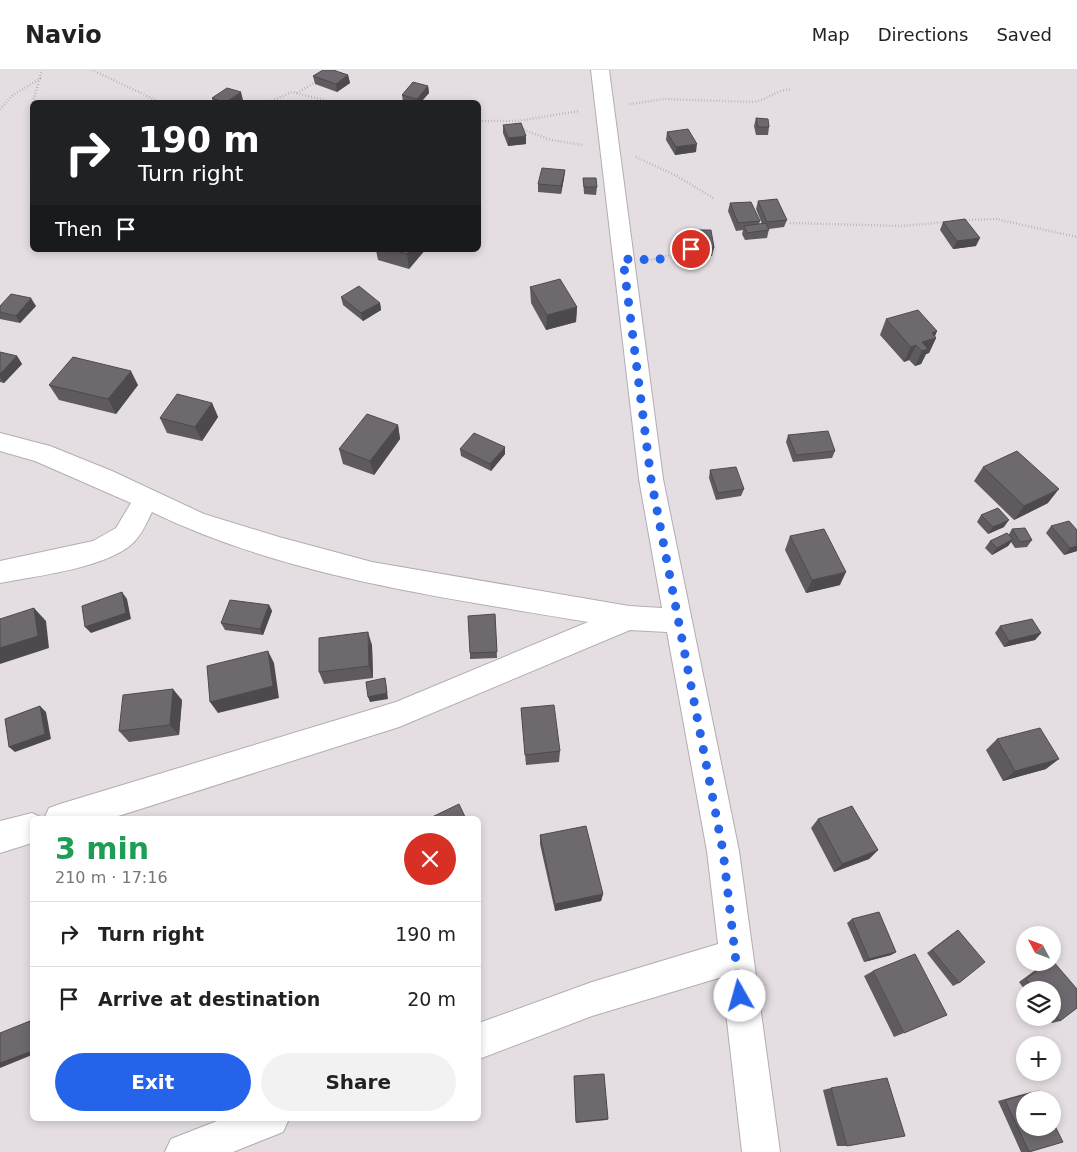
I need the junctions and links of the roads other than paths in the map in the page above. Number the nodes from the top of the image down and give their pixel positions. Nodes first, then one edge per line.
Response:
1 (600, 70) edge
2 (0, 442) edge
3 (146, 498) junction
4 (0, 572) edge
5 (629, 618) junction
6 (678, 621) junction
7 (70, 816) edge
8 (30, 829) edge
9 (0, 837) edge
10 (735, 956) junction
11 (481, 1040) edge
12 (265, 1121) edge
13 (184, 1152) edge
14 (761, 1152) edge

1 - 6 street
2 - 3 street
3 - 4 street
3 - 5 street
5 - 6 street
5 - 7 street
6 - 10 street
8 - 9 street
10 - 11 street
10 - 14 street
12 - 13 street

